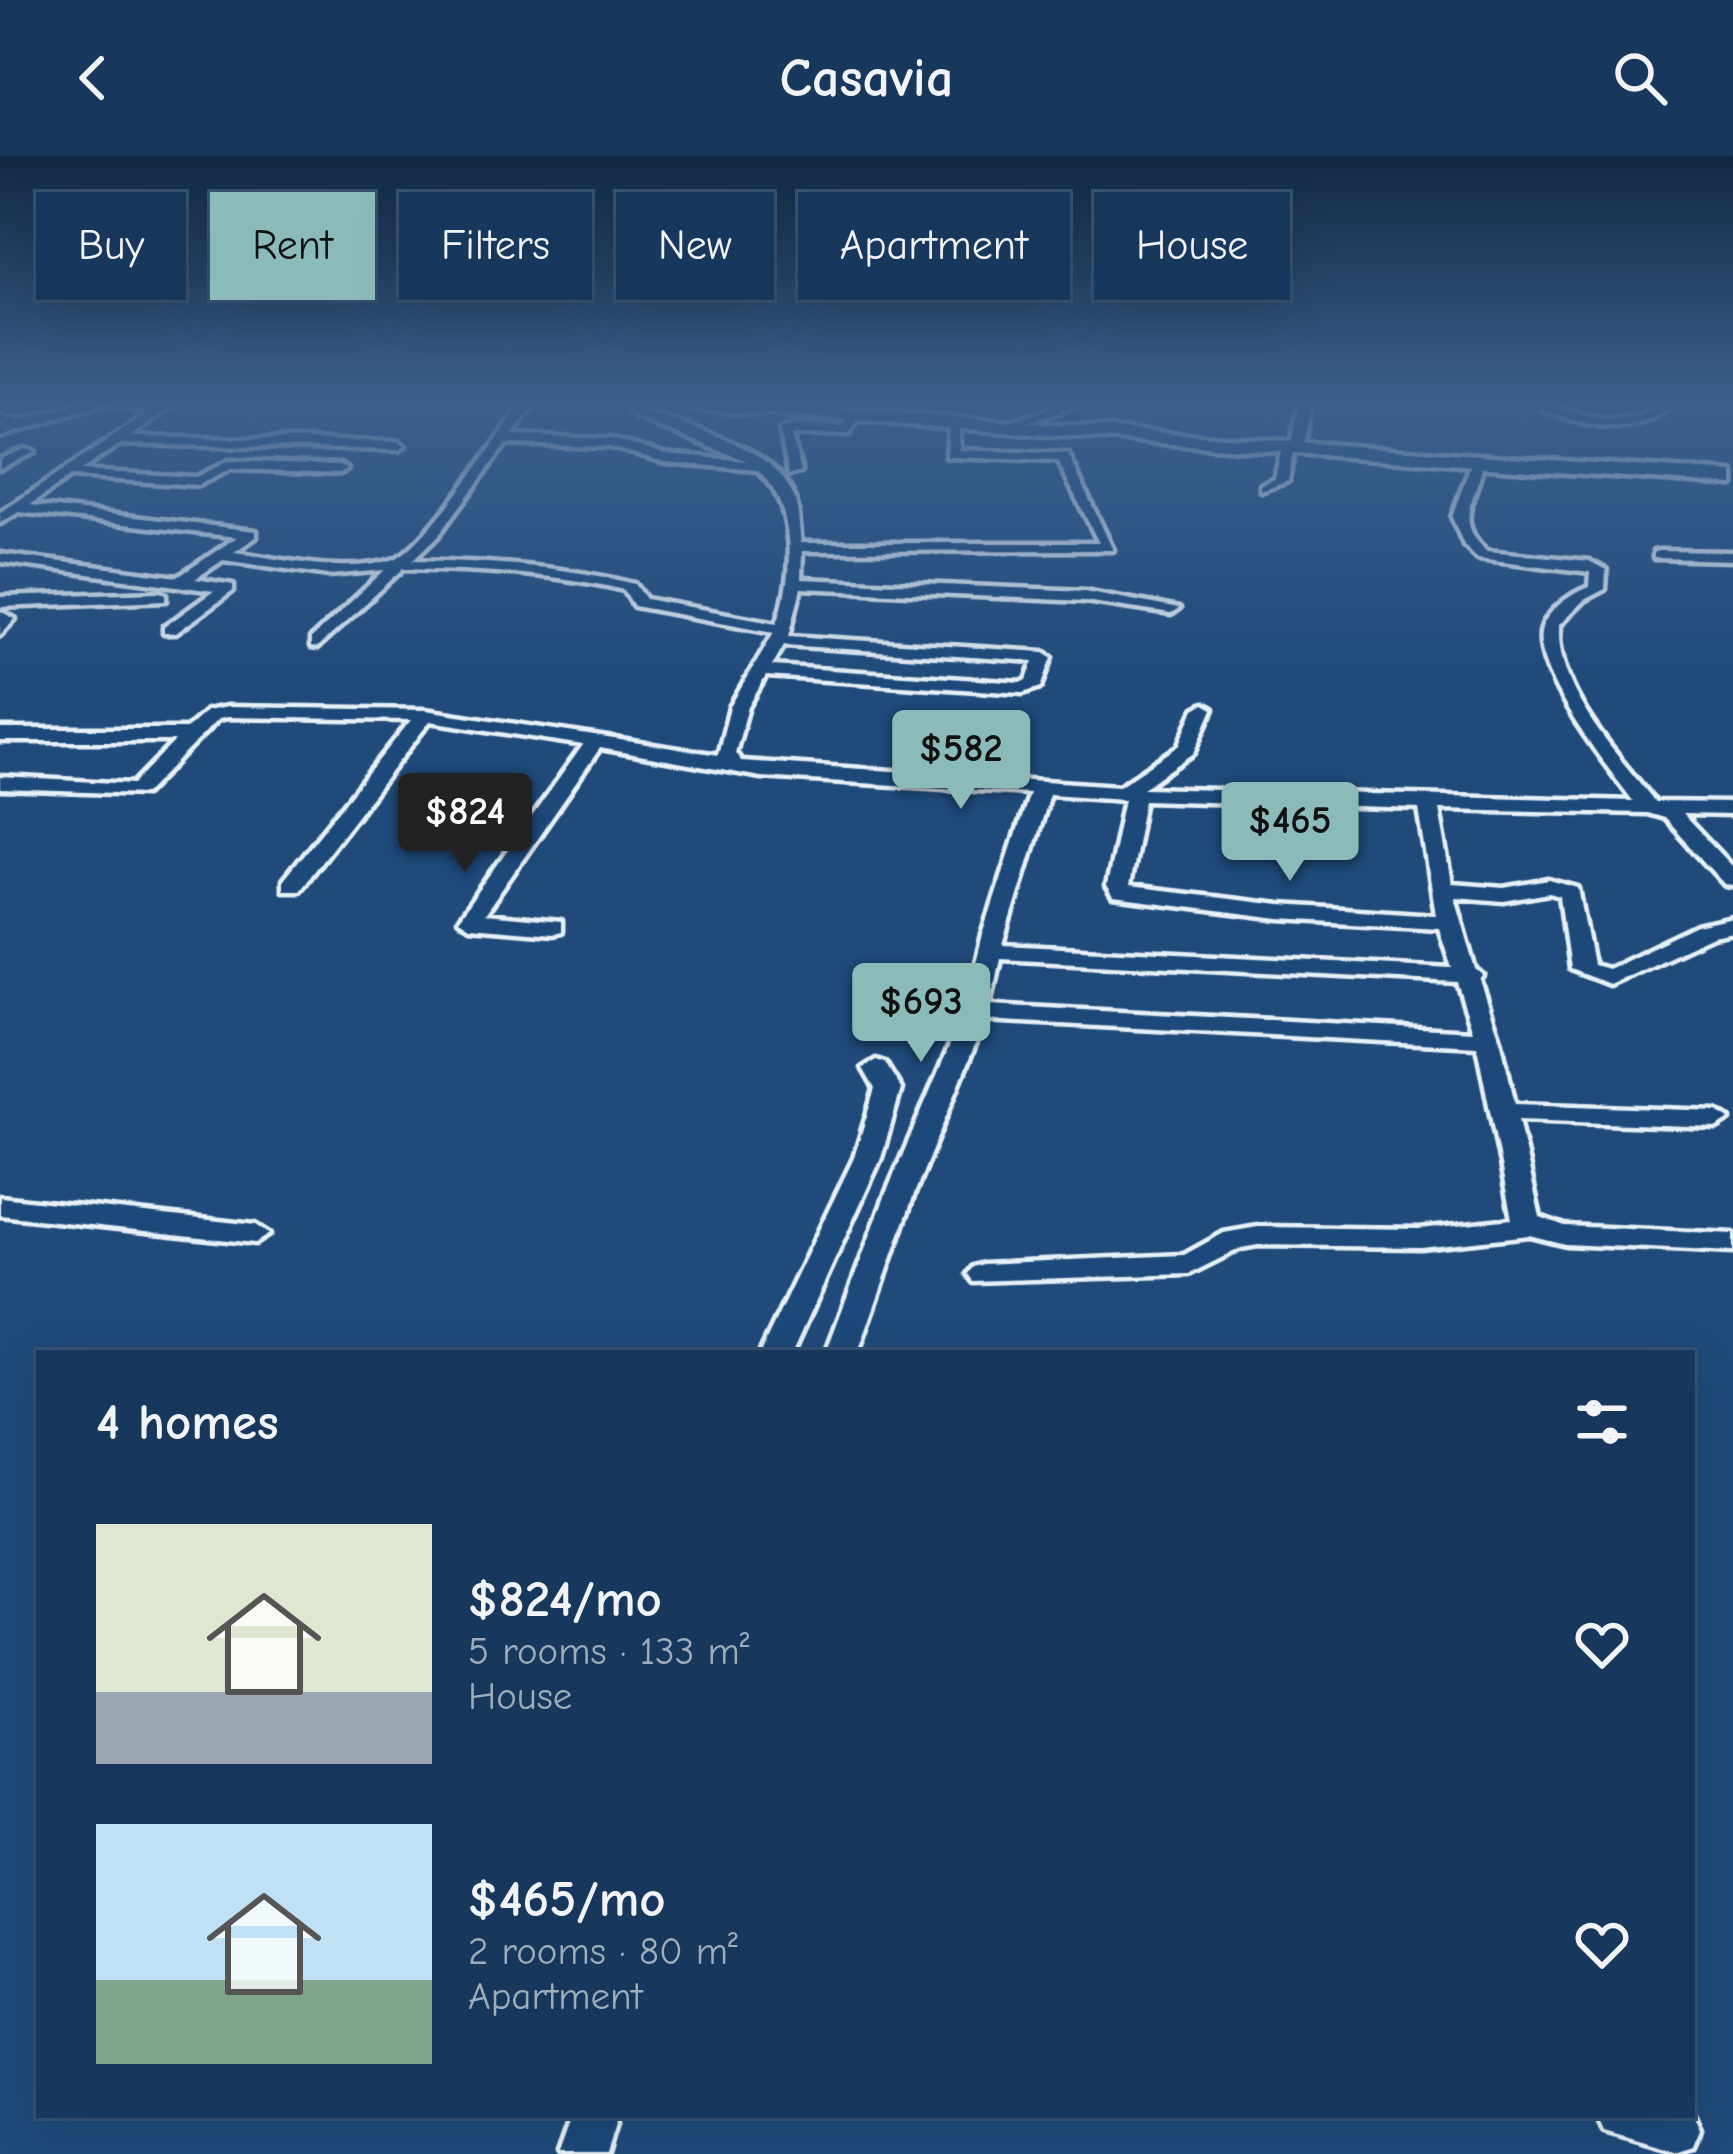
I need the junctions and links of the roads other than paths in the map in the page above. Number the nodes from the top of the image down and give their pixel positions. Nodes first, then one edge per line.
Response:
1 (36, 497) edge
2 (458, 497) edge
3 (786, 497) edge
4 (1084, 497) edge
5 (1466, 497) edge
6 (19, 508) junction
7 (0, 519) edge
8 (794, 547) junction
9 (221, 555) junction
10 (1659, 555) dead end
11 (1733, 556) edge
12 (0, 557) edge
13 (404, 564) junction
14 (182, 580) junction
15 (794, 583) junction
16 (160, 597) dead end
17 (0, 602) edge
18 (1172, 609) dead end
19 (0, 616) edge
20 (0, 630) edge
21 (170, 630) dead end
22 (781, 634) junction
23 (317, 643) dead end
24 (761, 670) junction
25 (1204, 709) dead end
26 (425, 715) junction
27 (0, 735) edge
28 (191, 735) junction
29 (593, 744) junction
30 (728, 761) junction
31 (0, 783) edge
32 (1040, 790) junction
33 (1128, 795) junction
34 (1428, 805) junction
35 (1652, 808) junction
36 (1733, 809) edge
37 (1733, 880) edge
38 (291, 885) dead end
39 (1442, 890) junction
40 (1448, 922) junction
41 (1733, 925) edge
42 (554, 927) dead end
43 (991, 951) junction
44 (1471, 976) junction
45 (976, 1012) junction
46 (1488, 1039) junction
47 (876, 1068) dead end
48 (1500, 1111) junction
49 (1717, 1119) dead end
50 (0, 1206) edge
51 (1531, 1226) junction
52 (255, 1234) dead end
53 (1733, 1243) edge
54 (983, 1274) dead end
55 (777, 1350) edge
56 (843, 1350) edge
57 (1632, 2118) edge
58 (1677, 2129) dead end

1 - 6 street
2 - 13 street
3 - 8 street
4 - 8 street
5 - 35 street
6 - 7 street
6 - 9 street
8 - 15 street
9 - 13 street
9 - 14 street
10 - 11 street
12 - 14 street
13 - 22 street
13 - 23 street
14 - 21 street
15 - 18 street
15 - 22 street
16 - 17 street
19 - 20 street
22 - 24 street
22 - 24 street
24 - 30 street
25 - 33 street
26 - 28 street
26 - 29 street
26 - 38 street
27 - 28 street
28 - 31 street
29 - 30 street
29 - 42 street
30 - 32 street
32 - 33 street
32 - 43 street
33 - 34 street
33 - 40 street
34 - 35 street
34 - 39 street
35 - 36 street
35 - 37 street
39 - 40 street
39 - 41 street
40 - 44 street
43 - 44 street
43 - 45 street
44 - 46 street
45 - 46 street
45 - 56 street
46 - 48 street
47 - 55 street
48 - 49 street
48 - 51 street
50 - 52 street
51 - 53 street
51 - 54 street
57 - 58 street

